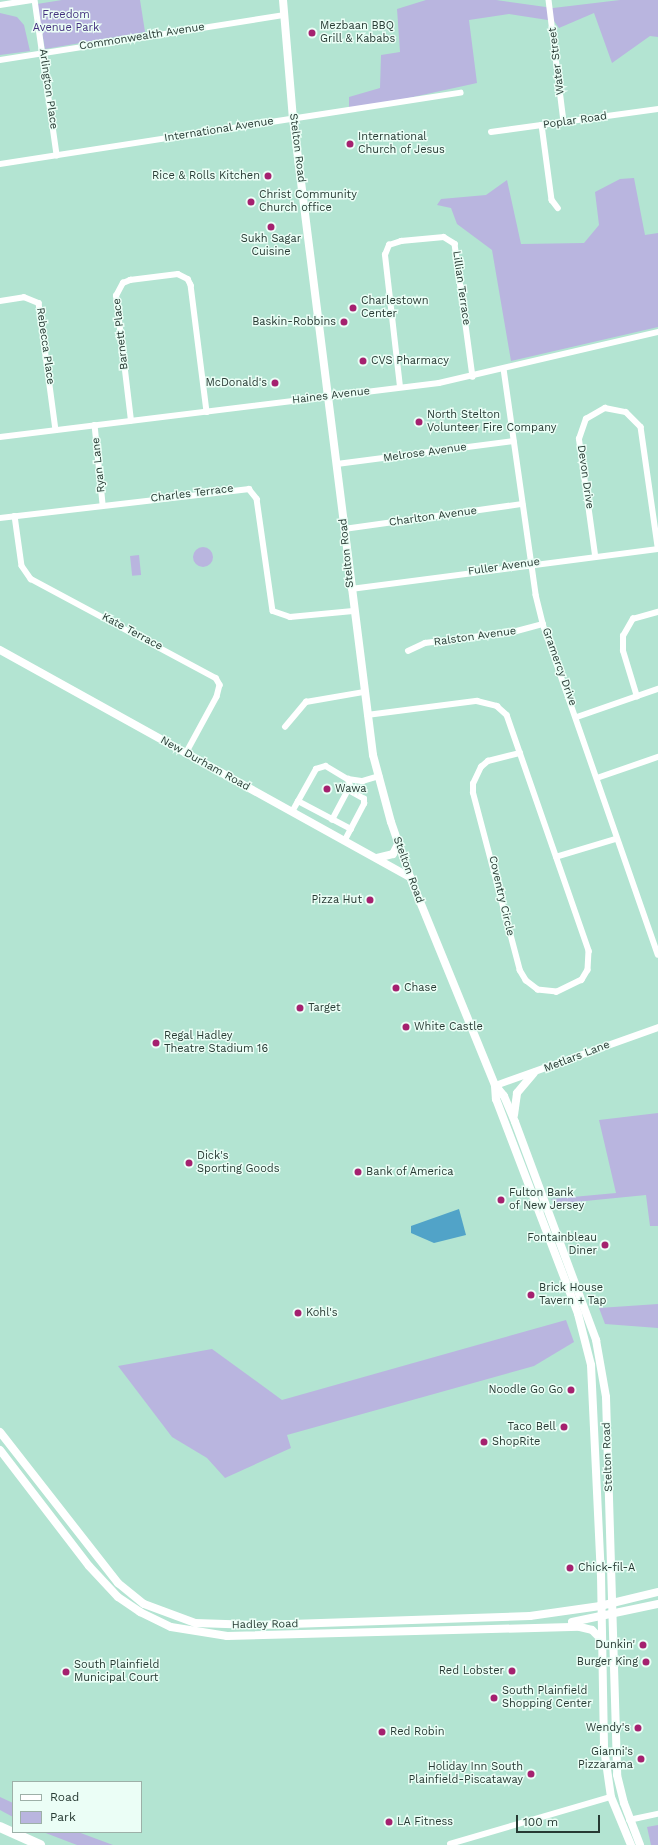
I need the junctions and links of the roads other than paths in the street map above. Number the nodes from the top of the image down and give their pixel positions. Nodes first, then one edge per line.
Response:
1 (33, 0) edge
2 (283, 0) edge
3 (549, 0) edge
4 (0, 5) edge
5 (284, 15) junction
6 (42, 52) junction
7 (0, 60) edge
8 (461, 93) dead end
9 (658, 109) edge
10 (293, 118) junction
11 (564, 122) junction
12 (542, 125) junction
13 (491, 132) dead end
14 (57, 155) junction
15 (0, 164) edge
16 (558, 208) dead end
17 (0, 301) edge
18 (658, 332) edge
19 (504, 369) junction
20 (473, 377) junction
21 (400, 387) junction
22 (329, 397) junction
23 (208, 412) junction
24 (131, 421) junction
25 (95, 425) junction
26 (56, 430) junction
27 (0, 437) edge
28 (514, 441) junction
29 (337, 464) junction
30 (103, 504) junction
31 (522, 504) junction
32 (15, 516) junction
33 (0, 518) edge
34 (344, 529) junction
35 (658, 548) edge
36 (595, 556) junction
37 (531, 563) junction
38 (351, 589) junction
39 (353, 611) junction
40 (658, 612) edge
41 (543, 624) junction
42 (0, 650) edge
43 (408, 650) dead end
44 (658, 689) edge
45 (364, 692) junction
46 (637, 697) junction
47 (367, 716) junction
48 (577, 717) junction
49 (285, 727) dead end
50 (520, 753) junction
51 (186, 754) junction
52 (658, 757) edge
53 (378, 776) junction
54 (597, 778) junction
55 (348, 779) junction
56 (348, 790) junction
57 (298, 801) junction
58 (292, 812) junction
59 (332, 820) junction
60 (351, 829) junction
61 (616, 839) junction
62 (344, 840) junction
63 (398, 844) junction
64 (556, 857) junction
65 (377, 858) junction
66 (410, 877) junction
67 (658, 955) edge
68 (658, 1027) edge
69 (534, 1073) junction
70 (495, 1085) junction
71 (515, 1122) junction
72 (0, 1432) edge
73 (0, 1450) edge
74 (98, 1561) junction
75 (89, 1566) junction
76 (658, 1592) edge
77 (613, 1603) junction
78 (658, 1604) edge
79 (600, 1606) junction
80 (613, 1615) junction
81 (600, 1617) junction
82 (550, 1627) junction
83 (601, 1639) junction
84 (611, 1797) junction
85 (658, 1814) edge
86 (629, 1820) junction
87 (0, 1827) edge
88 (12, 1832) edge
89 (13, 1833) edge
90 (450, 1844) edge
91 (40, 1845) edge
92 (630, 1845) edge
93 (640, 1845) edge

1 - 4 street
1 - 6 street, Arlington Place
2 - 5 main road, Stelton Road
3 - 11 street, Water Street
5 - 6 street, Commonwealth Avenue
5 - 10 main road, Stelton Road
6 - 7 street, Commonwealth Avenue
6 - 14 street, Arlington Place
8 - 10 street, International Avenue
9 - 11 street, Poplar Road
10 - 14 street, International Avenue
10 - 22 main road, Stelton Road
11 - 12 street, Poplar Road
12 - 13 street, Poplar Road
12 - 16 street
14 - 15 street, International Avenue
17 - 26 street, Rebecca Place
18 - 19 street, Haines Avenue
19 - 20 street, Haines Avenue
19 - 28 street, Gramercy Drive
20 - 21 street, Haines Avenue
20 - 21 street, Lillian Terrace
21 - 22 street, Haines Avenue
22 - 23 street, Haines Avenue
22 - 29 main road, Stelton Road
23 - 24 street, Haines Avenue
23 - 24 street, Barnett Place
24 - 25 street, Haines Avenue
25 - 26 street, Haines Avenue
25 - 30 street, Ryan Lane
26 - 27 street, Haines Avenue
28 - 29 street, Melrose Avenue
28 - 31 street, Gramercy Drive
29 - 34 main road, Stelton Road
30 - 32 street, Charles Terrace
30 - 39 street, Charles Terrace
31 - 34 street, Charlton Avenue
31 - 37 street, Gramercy Drive
32 - 33 street, Charles Terrace
32 - 51 street, Kate Terrace
34 - 38 main road, Stelton Road
35 - 36 street, Fuller Avenue
35 - 36 street, Devon Drive
36 - 37 street, Fuller Avenue
37 - 38 street, Fuller Avenue
37 - 41 street, Gramercy Drive
38 - 39 main road, Stelton Road
39 - 45 main road, Stelton Road
40 - 46 street
41 - 43 street, Ralston Avenue
41 - 48 street, Gramercy Drive
42 - 51 main road, New Durham Road
44 - 46 street
45 - 47 main road, Stelton Road
45 - 49 street
46 - 48 street
47 - 50 street, Coventry Circle
47 - 53 main road, Stelton Road
48 - 54 street, Gramercy Drive
50 - 64 street, Coventry Circle
50 - 64 street, Coventry Circle
51 - 58 main road, New Durham Road
52 - 54 street
53 - 55 street
53 - 63 main road, Stelton Road
54 - 61 street, Gramercy Drive
55 - 56 street
55 - 57 street
56 - 59 street
56 - 60 street
57 - 58 street
57 - 59 street
58 - 62 main road, New Durham Road
59 - 60 street
60 - 62 street
61 - 64 street
61 - 67 street, Gramercy Drive
62 - 65 main road, New Durham Road
63 - 65 main road
63 - 66 main road, Stelton Road
65 - 66 main road, New Durham Road
66 - 70 main road, Stelton Road
68 - 69 street, Metlars Lane
69 - 70 street, Metlars Lane
69 - 71 main road
70 - 71 main road, Stelton Road
70 - 79 main road, Stelton Road
71 - 77 main road, Stelton Road
72 - 74 main road, Hadley Road
73 - 75 main road, Hadley Road
74 - 75 main road
74 - 79 main road, Hadley Road
75 - 82 main road, Hadley Road
76 - 77 main road, Hadley Road
77 - 79 main road, Hadley Road
77 - 80 main road, Stelton Road
78 - 80 main road, Hadley Road
79 - 81 main road, Stelton Road
80 - 81 main road, Hadley Road
80 - 86 main road, Stelton Road
81 - 82 main road, Hadley Road
81 - 83 main road, Stelton Road
82 - 83 main road, Hadley Road
83 - 84 main road, Stelton Road
84 - 90 street
84 - 92 main road, Stelton Road
85 - 86 street
86 - 93 main road, Stelton Road
87 - 88 highway
89 - 91 highway

